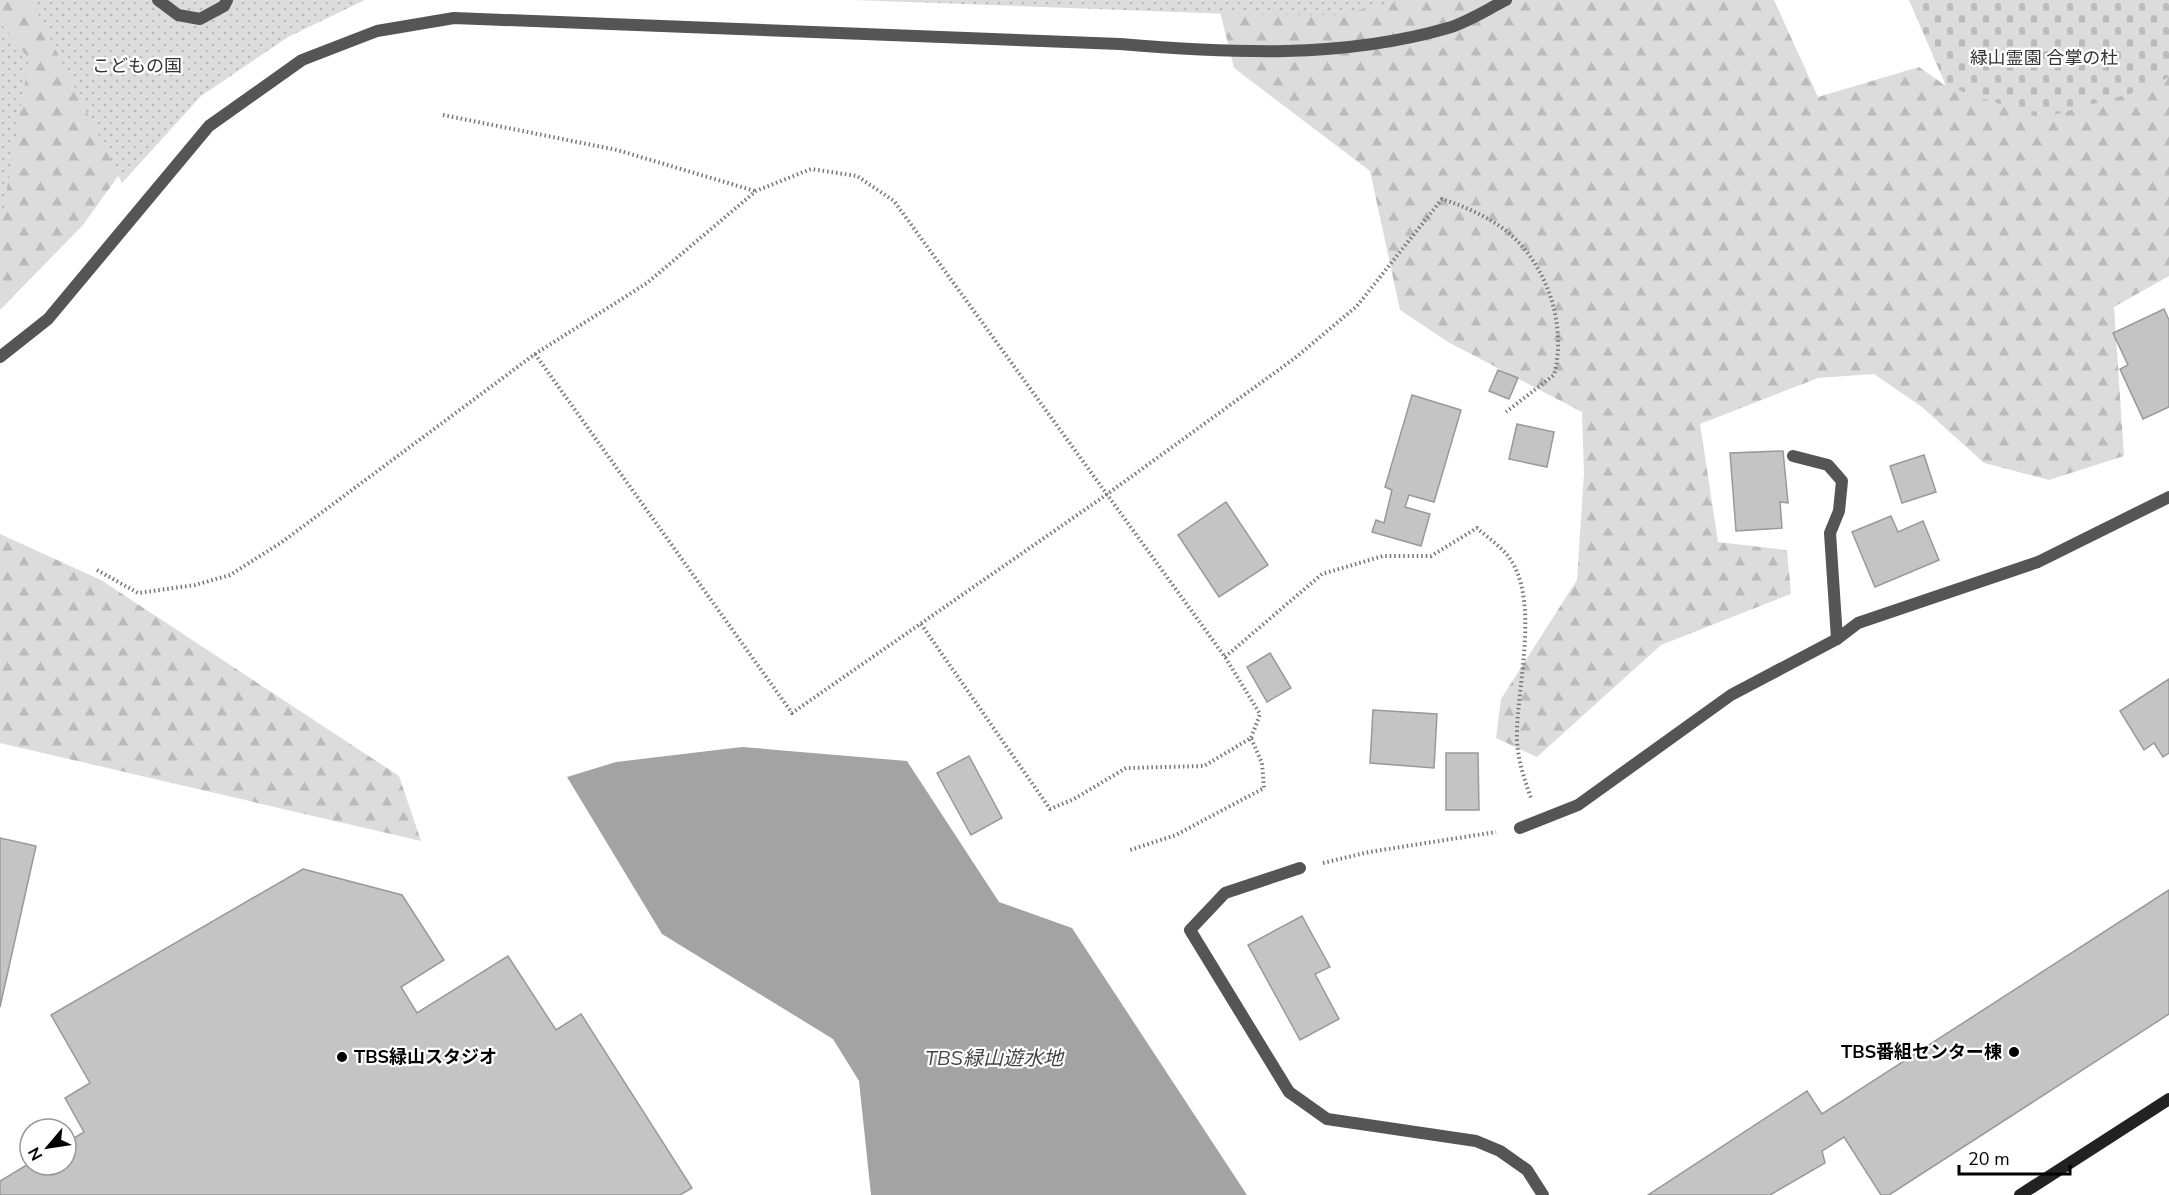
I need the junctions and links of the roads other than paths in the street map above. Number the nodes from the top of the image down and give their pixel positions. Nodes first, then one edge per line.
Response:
1 (158, 0) edge
2 (227, 0) edge
3 (1506, 0) edge
4 (0, 357) edge
5 (1793, 456) dead end
6 (2169, 497) edge
7 (1837, 639) junction
8 (1520, 828) road end
9 (1300, 868) road end
10 (2169, 1100) edge
11 (1543, 1195) edge
12 (2020, 1195) edge

1 - 2 street
3 - 4 street
5 - 7 street
6 - 7 street
7 - 8 street
9 - 11 street
10 - 12 main road

